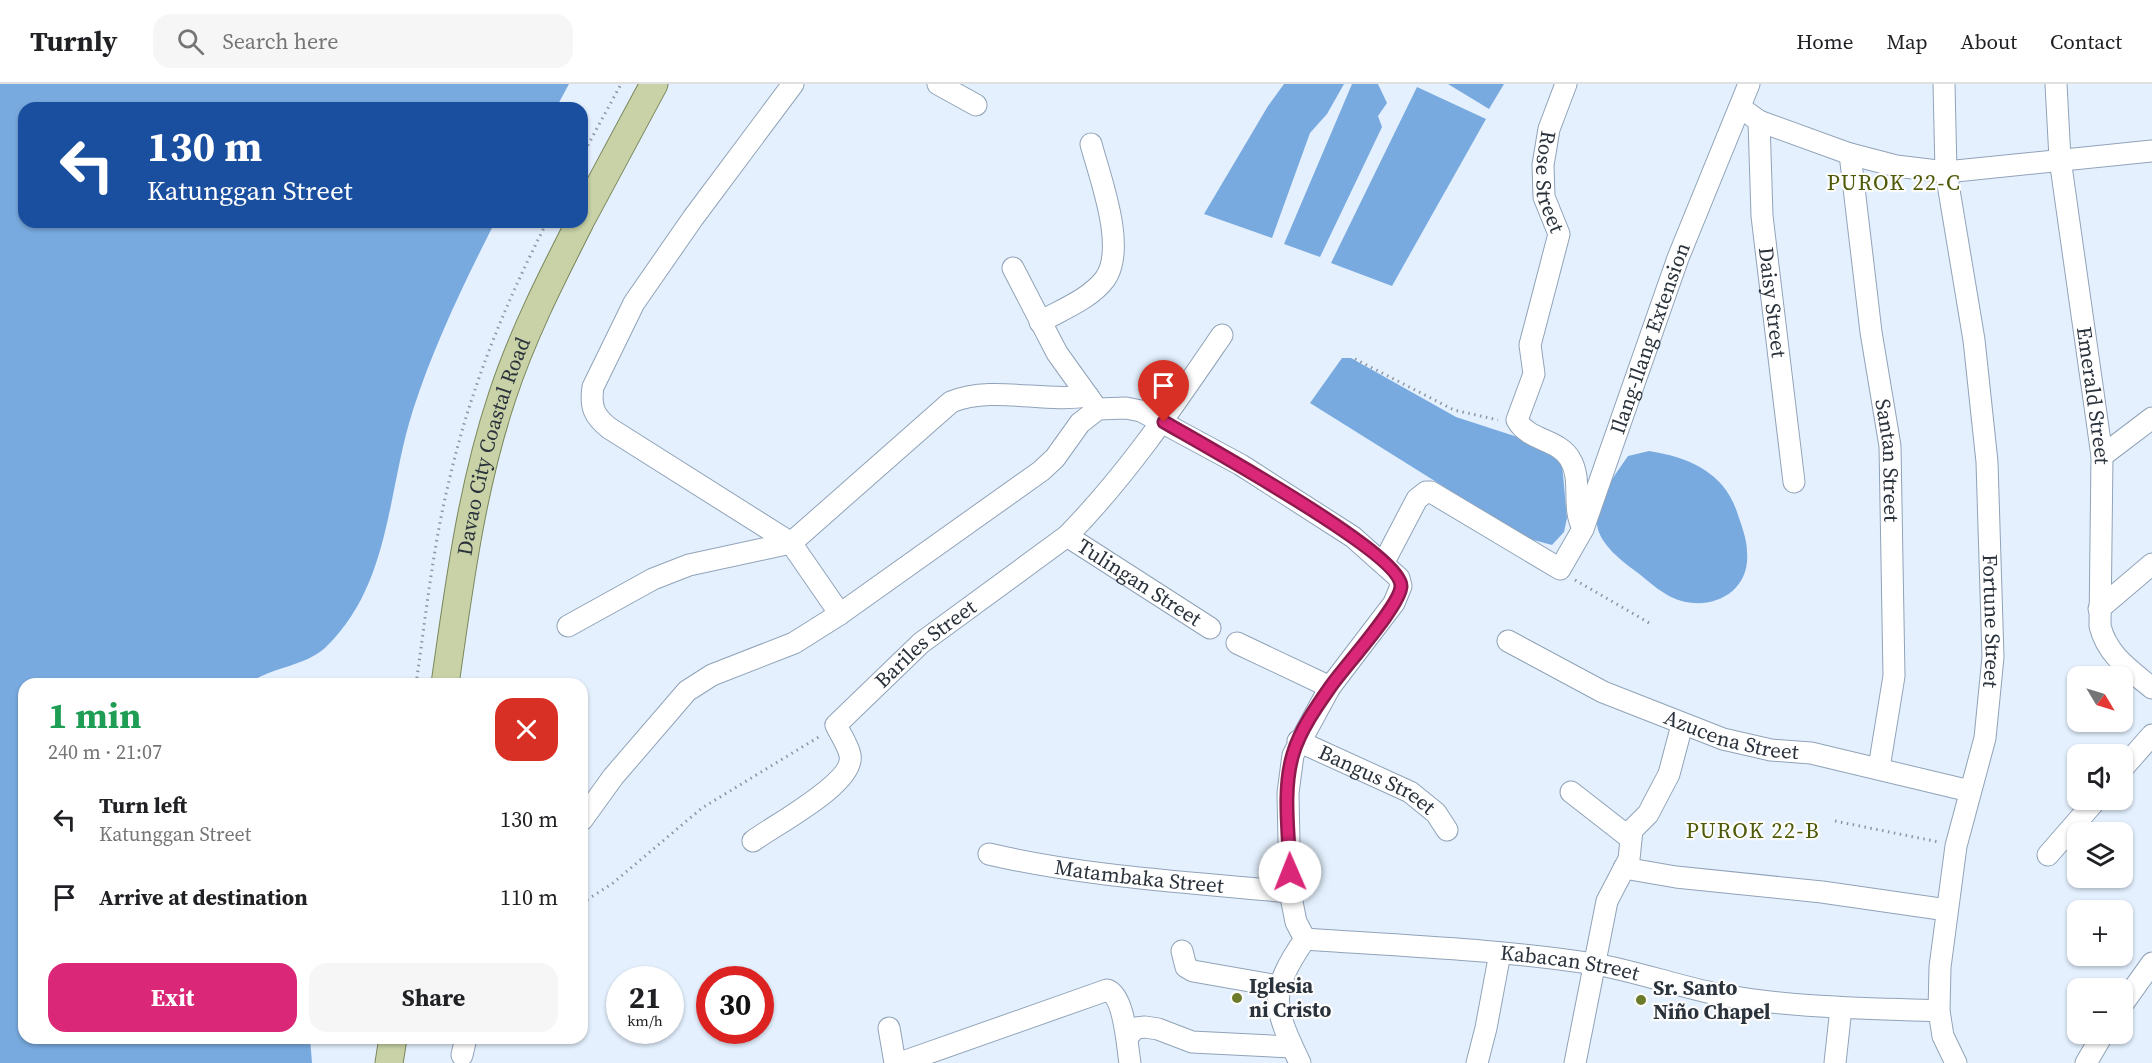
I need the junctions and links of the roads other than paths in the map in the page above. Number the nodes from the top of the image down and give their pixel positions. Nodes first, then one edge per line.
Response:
1 (654, 84) edge
2 (793, 84) edge
3 (938, 84) edge
4 (1566, 84) edge
5 (1749, 84) edge
6 (2056, 84) edge
7 (1937, 86) edge
8 (976, 105) dead end
9 (1741, 108) junction
10 (1759, 120) junction
11 (1090, 144) dead end
12 (2152, 151) edge
13 (1851, 154) junction
14 (2060, 159) junction
15 (1946, 172) junction
16 (588, 207) edge
17 (577, 228) edge
18 (1013, 268) dead end
19 (1040, 322) junction
20 (1222, 335) dead end
21 (1093, 403) junction
22 (2152, 418) edge
23 (1164, 422) junction
24 (2102, 456) junction
25 (1794, 482) dead end
26 (1583, 529) junction
27 (1067, 536) junction
28 (791, 543) junction
29 (1384, 562) junction
30 (2152, 564) edge
31 (2099, 609) junction
32 (840, 614) junction
33 (568, 626) dead end
34 (1210, 628) dead end
35 (1508, 641) dead end
36 (1237, 643) dead end
37 (446, 678) edge
38 (1330, 687) junction
39 (2152, 688) edge
40 (1682, 725) junction
41 (2152, 735) edge
42 (1298, 741) junction
43 (2133, 757) edge
44 (1879, 768) junction
45 (1970, 791) junction
46 (1571, 792) dead end
47 (2087, 810) edge
48 (588, 812) edge
49 (1447, 830) dead end
50 (1630, 838) junction
51 (753, 841) dead end
52 (989, 854) dead end
53 (2048, 855) dead end
54 (1624, 868) junction
55 (1290, 892) junction
56 (1947, 910) junction
57 (1305, 939) junction
58 (1182, 951) dead end
59 (1500, 953) junction
60 (2152, 963) edge
61 (1595, 964) junction
62 (1278, 987) junction
63 (2133, 990) edge
64 (1841, 1008) junction
65 (1939, 1011) junction
66 (889, 1028) dead end
67 (1128, 1036) junction
68 (392, 1044) edge
69 (2097, 1044) edge
70 (946, 1055) edge
71 (1296, 1055) edge
72 (389, 1063) edge
73 (896, 1063) edge
74 (900, 1063) edge
75 (1130, 1063) edge
76 (1477, 1063) edge
77 (1575, 1063) edge
78 (1835, 1063) edge
79 (1956, 1063) edge
80 (2086, 1063) edge

1 - 16 main road
2 - 28 street
3 - 8 street
4 - 26 street, Rose Street
5 - 9 street, Ilang-Ilang Extension
6 - 14 street, Emerald Street
7 - 15 street, Fortune Street
9 - 10 street
9 - 26 street, Ilang-Ilang Extension
10 - 13 street
10 - 25 street, Daisy Street
11 - 19 street
12 - 14 street
13 - 15 street
13 - 44 street, Santan Street
14 - 15 street
14 - 24 street, Emerald Street
15 - 45 street, Fortune Street
17 - 37 main road, Davao City Coastal Road
18 - 19 street
19 - 21 street
20 - 23 street, Bariles Street
21 - 23 street
21 - 28 street
21 - 32 street
22 - 24 street
23 - 27 street, Bariles Street
23 - 29 street
24 - 31 street, Emerald Street
26 - 29 street, Ilang-Ilang Extension
27 - 34 street, Tulingan Street
27 - 51 street, Bariles Street
28 - 32 street
28 - 33 street
29 - 38 street
30 - 31 street
31 - 39 street, Emerald Street
32 - 48 street
35 - 40 street, Azucena Street
36 - 38 street
38 - 42 street
40 - 44 street, Azucena Street
40 - 50 street
41 - 43 street
42 - 49 street, Bangus Street
42 - 55 street
44 - 45 street, Azucena Street
45 - 56 street, Fortune Street
46 - 50 street
47 - 53 street
50 - 54 street
52 - 55 street, Matambaka Street
54 - 56 street
54 - 61 street
55 - 57 street
56 - 65 street, Fortune Street
57 - 59 street, Kabacan Street
57 - 62 street
58 - 62 street
59 - 61 street, Kabacan Street
59 - 76 street
60 - 63 street
61 - 64 street, Kabacan Street
61 - 77 street
62 - 71 street
64 - 65 street, Kabacan Street
64 - 78 street
65 - 79 street, Fortune Street
66 - 73 street
67 - 70 street
67 - 71 street
67 - 75 street
68 - 72 main road
69 - 80 street
70 - 74 street

